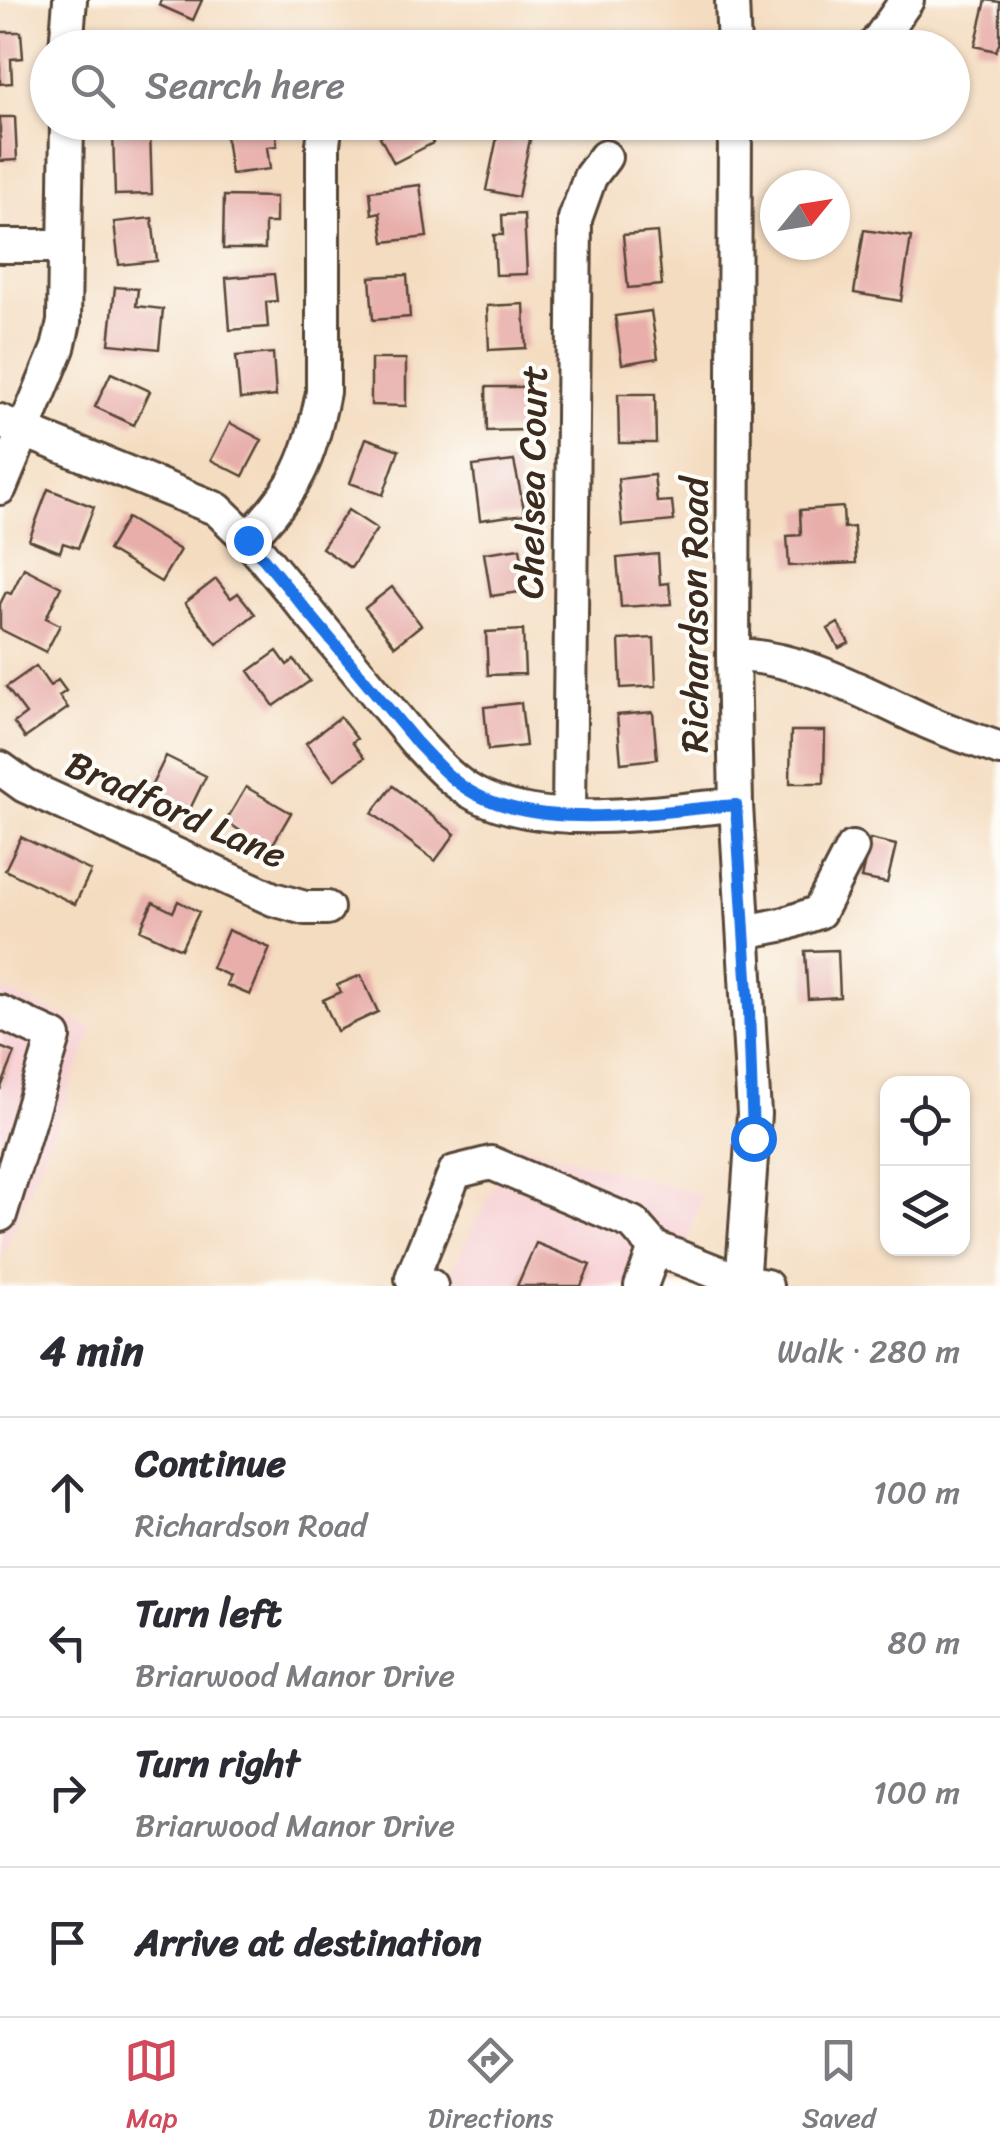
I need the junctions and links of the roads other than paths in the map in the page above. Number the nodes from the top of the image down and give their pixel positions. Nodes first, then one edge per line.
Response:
1 (70, 0) edge
2 (732, 0) edge
3 (907, 0) edge
4 (68, 30) edge
5 (733, 30) edge
6 (886, 30) edge
7 (67, 140) edge
8 (324, 140) edge
9 (735, 140) edge
10 (605, 157) dead end
11 (0, 246) edge
12 (64, 246) junction
13 (12, 427) edge
14 (0, 488) edge
15 (248, 540) junction
16 (732, 655) junction
17 (1000, 748) edge
18 (0, 768) edge
19 (736, 805) junction
20 (569, 816) junction
21 (852, 848) dead end
22 (327, 908) dead end
23 (744, 932) junction
24 (0, 1012) edge
25 (6, 1176) edge
26 (0, 1215) edge
27 (655, 1248) junction
28 (750, 1285) edge
29 (431, 1286) edge
30 (640, 1286) edge

1 - 4 street
2 - 5 street
3 - 6 street
7 - 12 street
8 - 15 street
9 - 16 street, Richardson Road
10 - 20 street, Chelsea Court
11 - 12 street
12 - 13 street
13 - 14 street
13 - 15 street
15 - 20 street
16 - 17 street
16 - 19 street, Richardson Road
18 - 22 street, Bradford Lane
19 - 20 street
19 - 23 street, Richardson Road
21 - 23 street
23 - 28 street, Richardson Road
24 - 25 street
25 - 26 street
27 - 28 street
27 - 29 street
27 - 30 street

